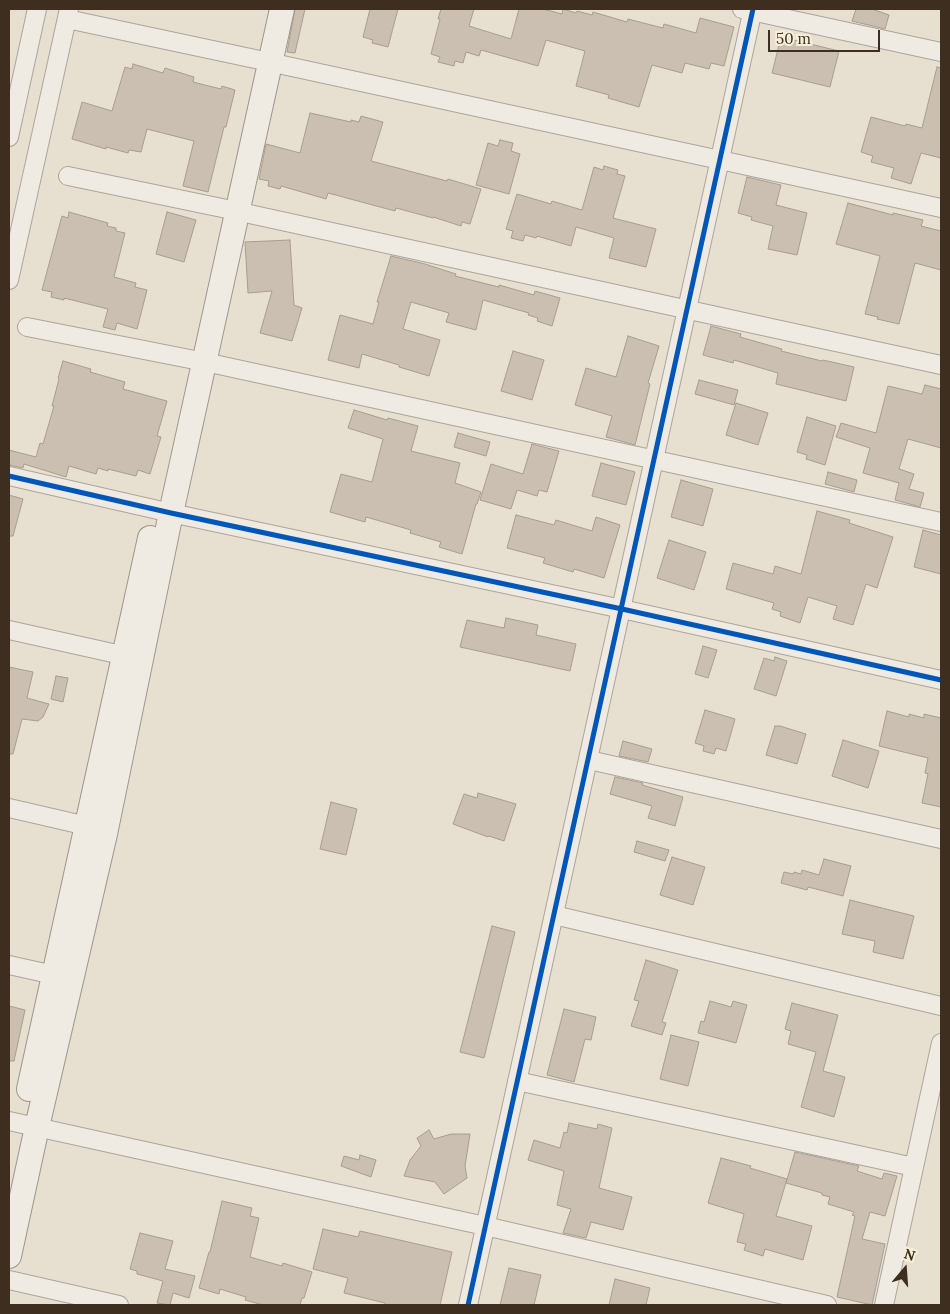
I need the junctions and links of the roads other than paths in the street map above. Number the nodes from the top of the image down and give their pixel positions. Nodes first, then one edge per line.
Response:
1 (38, 9) edge
2 (266, 9) edge
3 (282, 9) edge
4 (749, 10) edge
5 (68, 14) edge
6 (941, 52) edge
7 (263, 61) junction
8 (9, 137) edge
9 (720, 160) junction
10 (68, 176) dead end
11 (941, 208) edge
12 (230, 210) junction
13 (9, 280) edge
14 (688, 309) junction
15 (27, 327) dead end
16 (197, 361) junction
17 (941, 364) edge
18 (654, 460) junction
19 (9, 476) edge
20 (164, 512) junction
21 (941, 522) edge
22 (622, 609) junction
23 (9, 630) edge
24 (133, 658) junction
25 (941, 680) edge
26 (589, 760) junction
27 (9, 808) edge
28 (87, 826) junction
29 (941, 839) edge
30 (554, 915) junction
31 (9, 965) edge
32 (54, 975) junction
33 (941, 1006) edge
34 (941, 1043) edge
35 (517, 1081) junction
36 (22, 1124) edge
37 (914, 1167) junction
38 (9, 1181) edge
39 (485, 1226) junction
40 (9, 1256) edge
41 (9, 1280) edge
42 (119, 1305) edge
43 (468, 1305) edge
44 (827, 1305) edge
45 (884, 1305) edge

1 - 8 street
2 - 7 main road
3 - 7 main road
4 - 6 street
4 - 9 street
5 - 7 street
5 - 13 street
7 - 9 street
7 - 12 main road
9 - 11 street
9 - 14 street
10 - 12 street
12 - 14 street
12 - 16 main road
14 - 17 street
14 - 18 street
15 - 16 street
16 - 18 street
16 - 20 main road
18 - 21 street
18 - 22 street
19 - 20 street
20 - 22 street
20 - 24 main road
22 - 25 street
22 - 26 street
23 - 24 street
24 - 28 main road
24 - 36 main road
26 - 29 street
26 - 30 street
27 - 28 street
28 - 32 main road
30 - 33 street
30 - 35 street
31 - 32 street
32 - 36 main road
34 - 37 street
35 - 37 street
35 - 39 street
36 - 38 main road
36 - 39 street
36 - 40 main road
37 - 45 street
39 - 43 street
39 - 44 street
41 - 42 street

